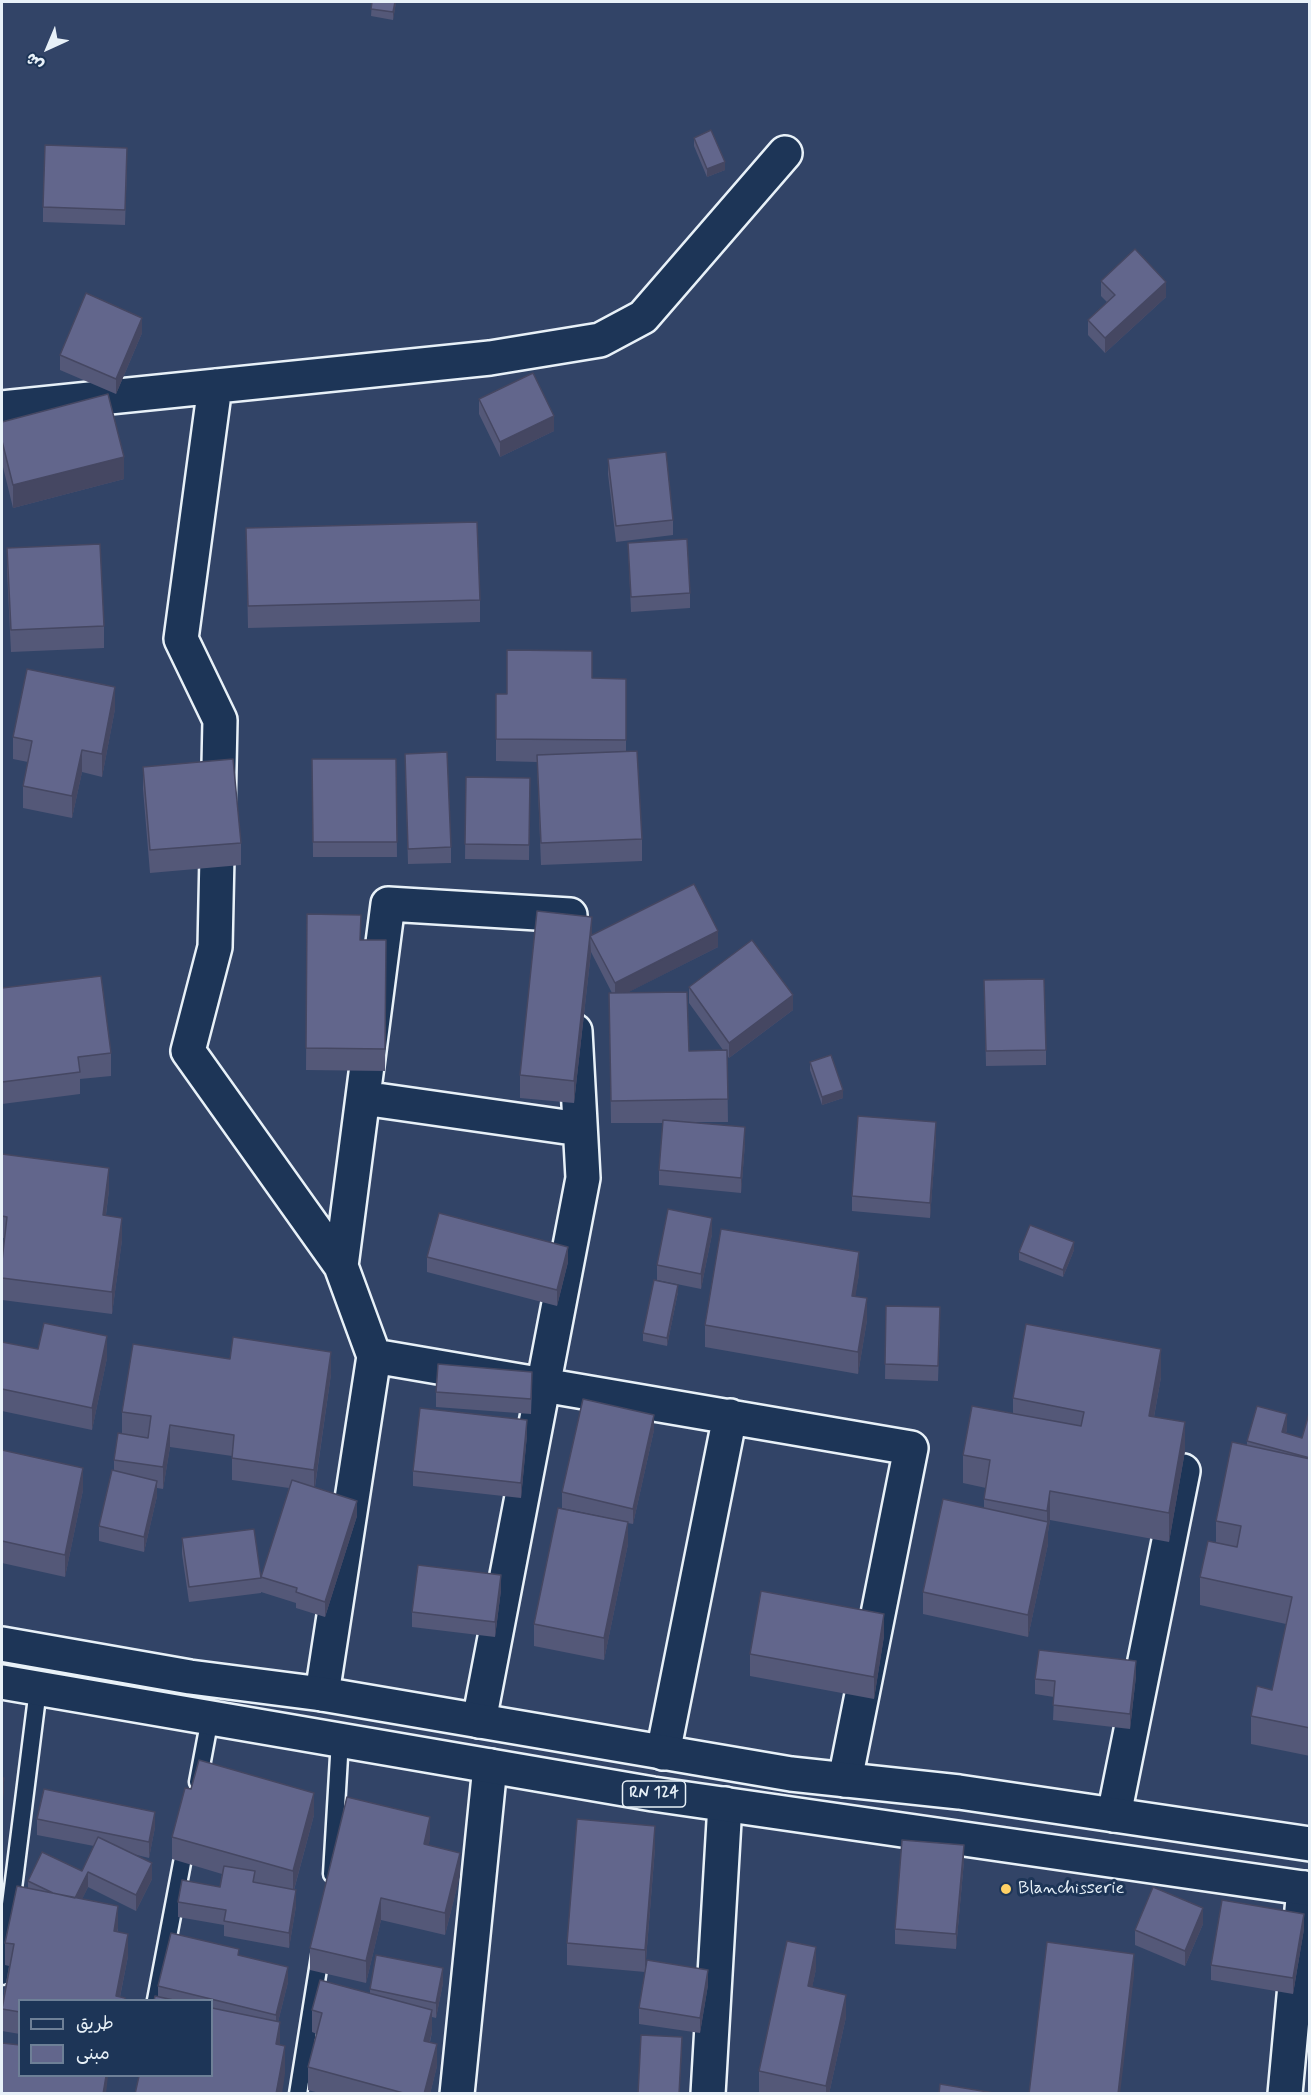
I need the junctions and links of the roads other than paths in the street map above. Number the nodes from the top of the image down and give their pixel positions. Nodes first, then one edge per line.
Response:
1 (784, 153) dead end
2 (215, 386) junction
3 (2, 408) edge
4 (572, 963) edge
5 (574, 998) edge
6 (363, 1098) junction
7 (580, 1129) junction
8 (341, 1266) junction
9 (374, 1356) junction
10 (543, 1384) junction
11 (730, 1416) junction
12 (1183, 1471) edge
13 (2, 1644) edge
14 (2, 1682) edge
15 (38, 1689) junction
16 (322, 1694) junction
17 (210, 1718) junction
18 (479, 1721) junction
19 (340, 1740) junction
20 (663, 1753) junction
21 (490, 1766) junction
22 (845, 1780) junction
23 (194, 1800) edge
24 (725, 1804) junction
25 (1114, 1815) junction
26 (190, 1824) edge
27 (1310, 1844) edge
28 (331, 1888) edge
29 (1307, 1888) edge
30 (324, 1934) edge
31 (2, 1976) edge
32 (156, 1999) edge
33 (298, 2094) edge
34 (457, 2094) edge
35 (708, 2094) edge
36 (1285, 2094) edge

1 - 2 street
2 - 3 street
2 - 8 street
4 - 6 street
5 - 7 street
6 - 7 street
6 - 8 street
7 - 10 street
8 - 9 street
9 - 10 street
9 - 16 street
10 - 11 street
10 - 18 street
11 - 20 street
11 - 22 street
12 - 25 street
13 - 16 street, RN 124
14 - 15 street, RN 124
15 - 17 street, RN 124
15 - 31 lane
16 - 18 street, RN 124
17 - 19 street, RN 124
17 - 23 lane
18 - 20 street, RN 124
19 - 21 street, RN 124
19 - 28 lane
20 - 22 street, RN 124
21 - 24 street, RN 124
21 - 34 street
22 - 25 street, RN 124
24 - 29 street, RN 124
24 - 35 street
25 - 27 street, RN 124
26 - 32 lane
29 - 36 street
30 - 33 lane

